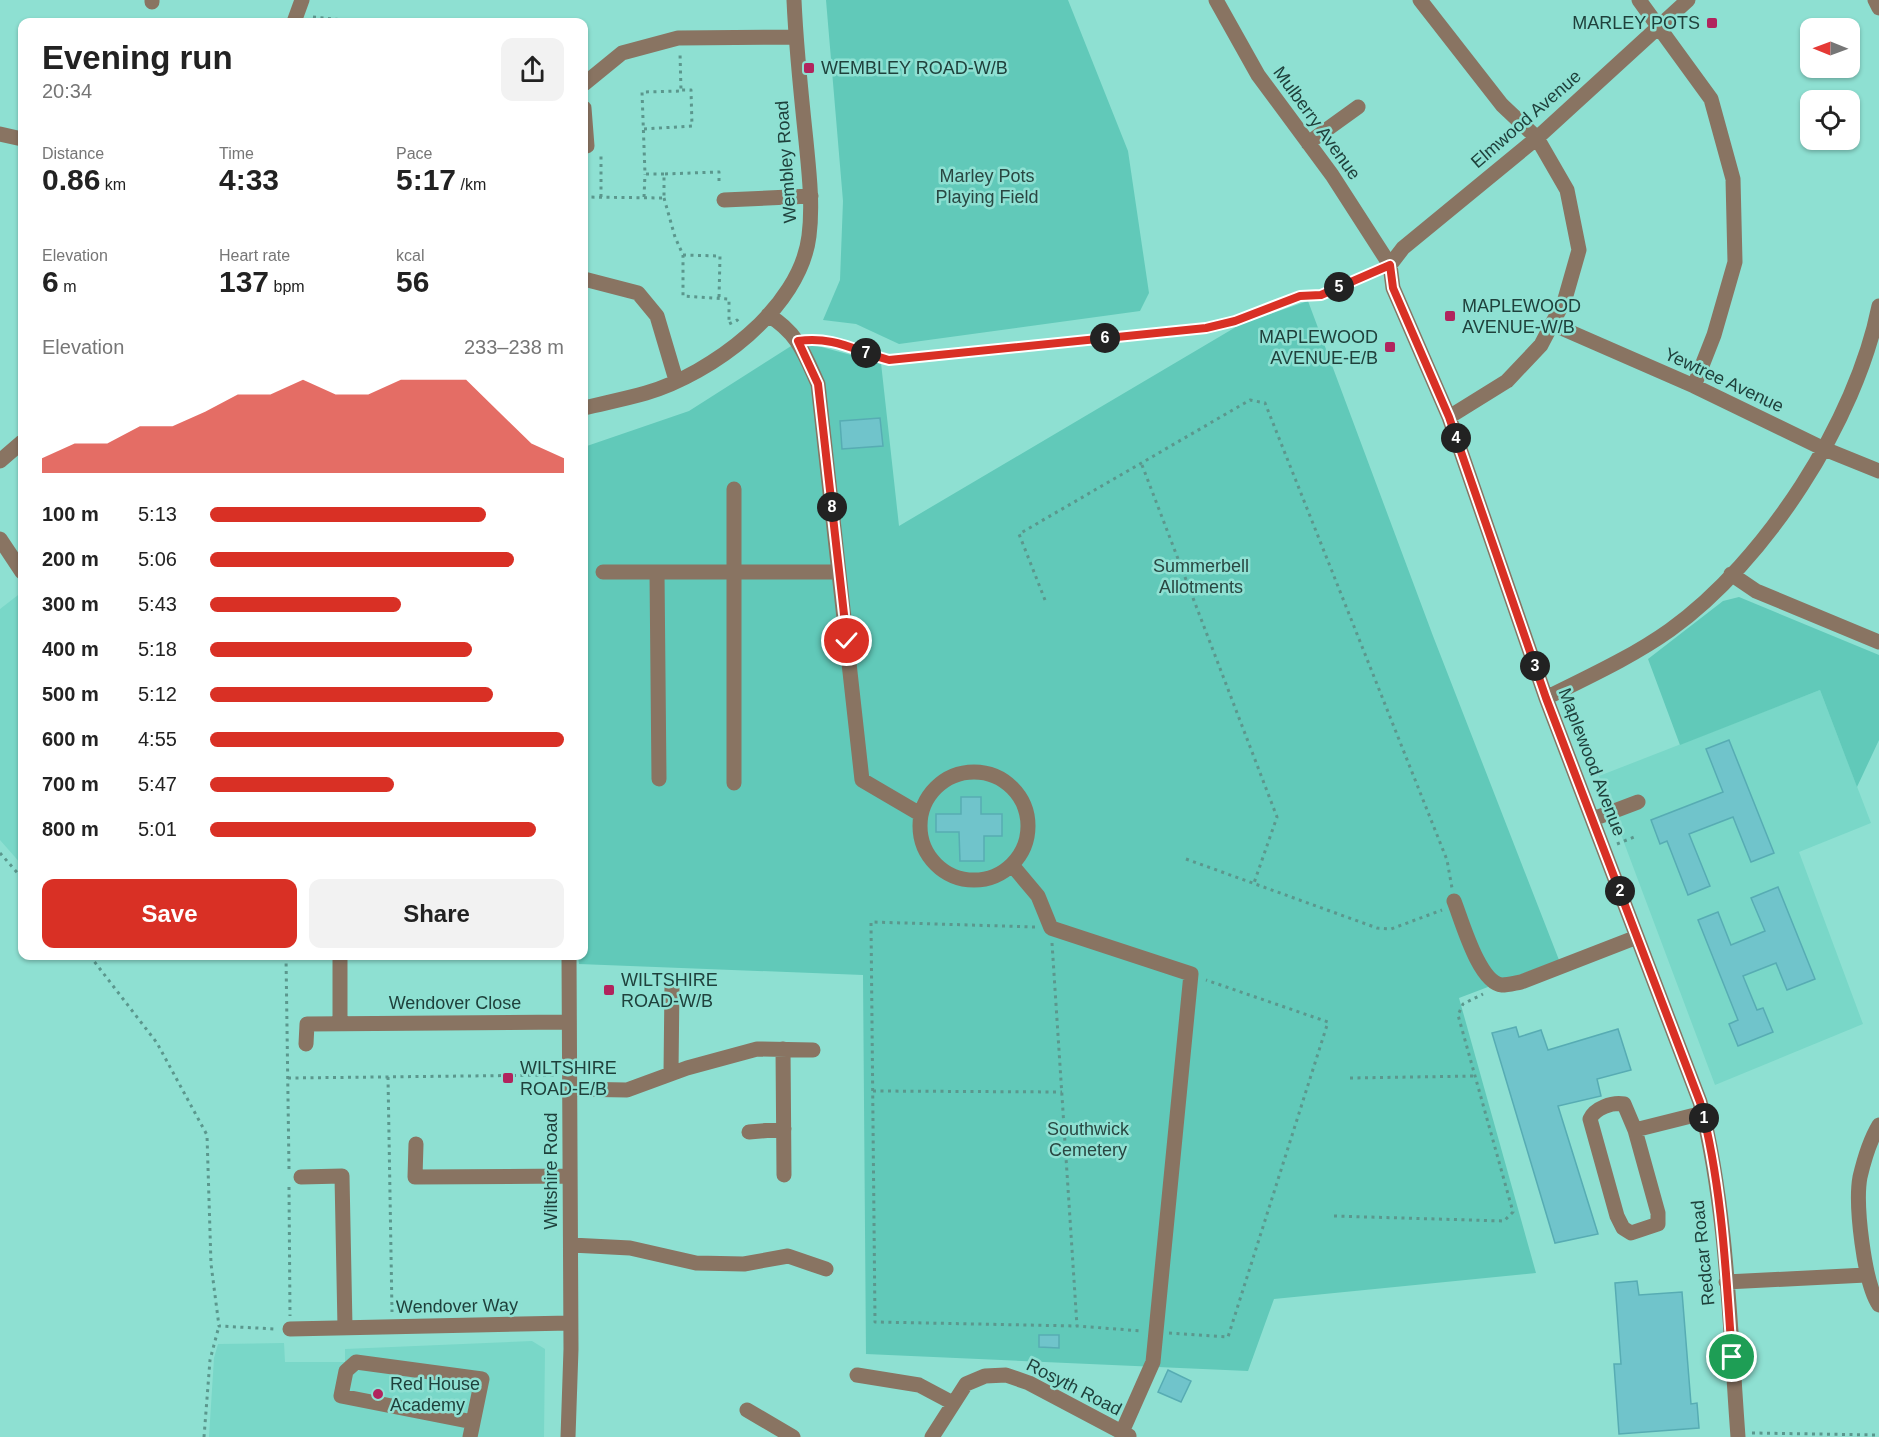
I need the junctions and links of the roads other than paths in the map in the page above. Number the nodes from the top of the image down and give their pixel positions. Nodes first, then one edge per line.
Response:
1 (302, 0) edge
2 (794, 0) edge
3 (1216, 0) edge
4 (1420, 0) edge
5 (1640, 0) edge
6 (1688, 0) edge
7 (1875, 0) edge
8 (1879, 8) edge
9 (295, 18) edge
10 (1660, 26) junction
11 (796, 37) junction
12 (588, 81) edge
13 (1358, 106) dead end
14 (0, 134) edge
15 (18, 138) edge
16 (1537, 138) junction
17 (1308, 143) junction
18 (811, 196) junction
19 (724, 200) road end
20 (1390, 265) junction
21 (588, 280) edge
22 (1879, 306) edge
23 (768, 315) junction
24 (1552, 324) junction
25 (1877, 324) edge
26 (676, 380) junction
27 (1694, 386) junction
28 (588, 407) edge
29 (1449, 417) junction
30 (18, 445) edge
31 (1822, 448) junction
32 (0, 461) edge
33 (1879, 471) edge
34 (734, 489) dead end
35 (0, 538) edge
36 (18, 566) edge
37 (603, 572) dead end
38 (657, 572) junction
39 (734, 572) junction
40 (839, 572) junction
41 (1731, 574) junction
42 (1879, 642) edge
43 (1546, 698) junction
44 (659, 779) dead end
45 (734, 783) dead end
46 (1638, 802) dead end
47 (920, 814) junction
48 (1593, 819) junction
49 (1012, 865) junction
50 (1455, 903) road end
51 (1637, 937) junction
52 (340, 960) edge
53 (569, 960) edge
54 (672, 984) dead end
55 (569, 1022) junction
56 (340, 1023) junction
57 (306, 1044) dead end
58 (783, 1049) junction
59 (813, 1050) dead end
60 (671, 1073) junction
61 (570, 1082) junction
62 (1703, 1113) junction
63 (1879, 1125) edge
64 (784, 1129) junction
65 (1635, 1130) junction
66 (749, 1132) dead end
67 (1709, 1137) joint
68 (416, 1144) dead end
69 (784, 1175) dead end
70 (568, 1176) junction
71 (301, 1177) dead end
72 (571, 1245) junction
73 (1872, 1255) edge
74 (826, 1269) dead end
75 (1866, 1275) junction
76 (1726, 1282) junction
77 (1879, 1305) edge
78 (570, 1323) junction
79 (345, 1327) junction
80 (290, 1329) road end
81 (856, 1375) dead end
82 (951, 1402) junction
83 (747, 1410) dead end
84 (471, 1430) edge
85 (1126, 1435) edge
86 (1737, 1435) edge
87 (568, 1437) edge
88 (793, 1437) edge
89 (932, 1437) edge

1 - 9 street
2 - 11 street, Wembley Road
3 - 17 street, Mulberry Avenue
4 - 16 street
5 - 10 street
6 - 10 street, Elmwood Avenue
7 - 8 street
10 - 16 street, Elmwood Avenue
10 - 27 street
11 - 12 street
11 - 18 street, Wembley Road
13 - 17 street
14 - 15 street
16 - 20 street, Elmwood Avenue
16 - 24 street
17 - 20 street, Mulberry Avenue
18 - 19 street
18 - 23 street, Wembley Road
20 - 29 street, Maplewood Avenue
21 - 26 street
22 - 25 street
23 - 26 street, Wembley Road
23 - 40 street
24 - 27 street, Yewtree Avenue
24 - 29 street
25 - 31 street
26 - 28 street, Wembley Road
27 - 31 street, Yewtree Avenue
29 - 43 street, Maplewood Avenue
30 - 32 street
31 - 33 street, Yewtree Avenue
31 - 41 street
34 - 39 street
35 - 36 street
37 - 38 street
38 - 39 street
38 - 44 street
39 - 40 street
39 - 45 street
40 - 47 street
41 - 42 street
41 - 43 street
43 - 48 street, Maplewood Avenue
46 - 48 street
47 - 49 street
47 - 49 street
48 - 51 street, Maplewood Avenue
49 - 85 street, Rosyth Road
50 - 51 street
51 - 62 street, Maplewood Avenue
52 - 56 street
53 - 55 street, Wiltshire Road
54 - 60 street
55 - 56 street, Wendover Close
55 - 61 street, Wiltshire Road
56 - 57 street, Wendover Close
58 - 59 street
58 - 60 street
58 - 64 street
60 - 61 street
61 - 70 street, Wiltshire Road
62 - 65 street
62 - 67 street, Maplewood Avenue
63 - 73 street
64 - 66 street
64 - 69 street
65 - 65 street
67 - 76 street, Redcar Road
68 - 70 street
70 - 72 street, Wiltshire Road
71 - 79 street
72 - 74 street
72 - 78 street, Wiltshire Road
73 - 75 street
75 - 76 street
75 - 77 street
76 - 86 street, Redcar Road
78 - 79 street, Wendover Way
78 - 87 street, Wiltshire Road
79 - 80 street, Wendover Way
81 - 82 street
82 - 85 street, Rosyth Road
82 - 89 street, Rosyth Road
83 - 88 street
84 - 84 street

